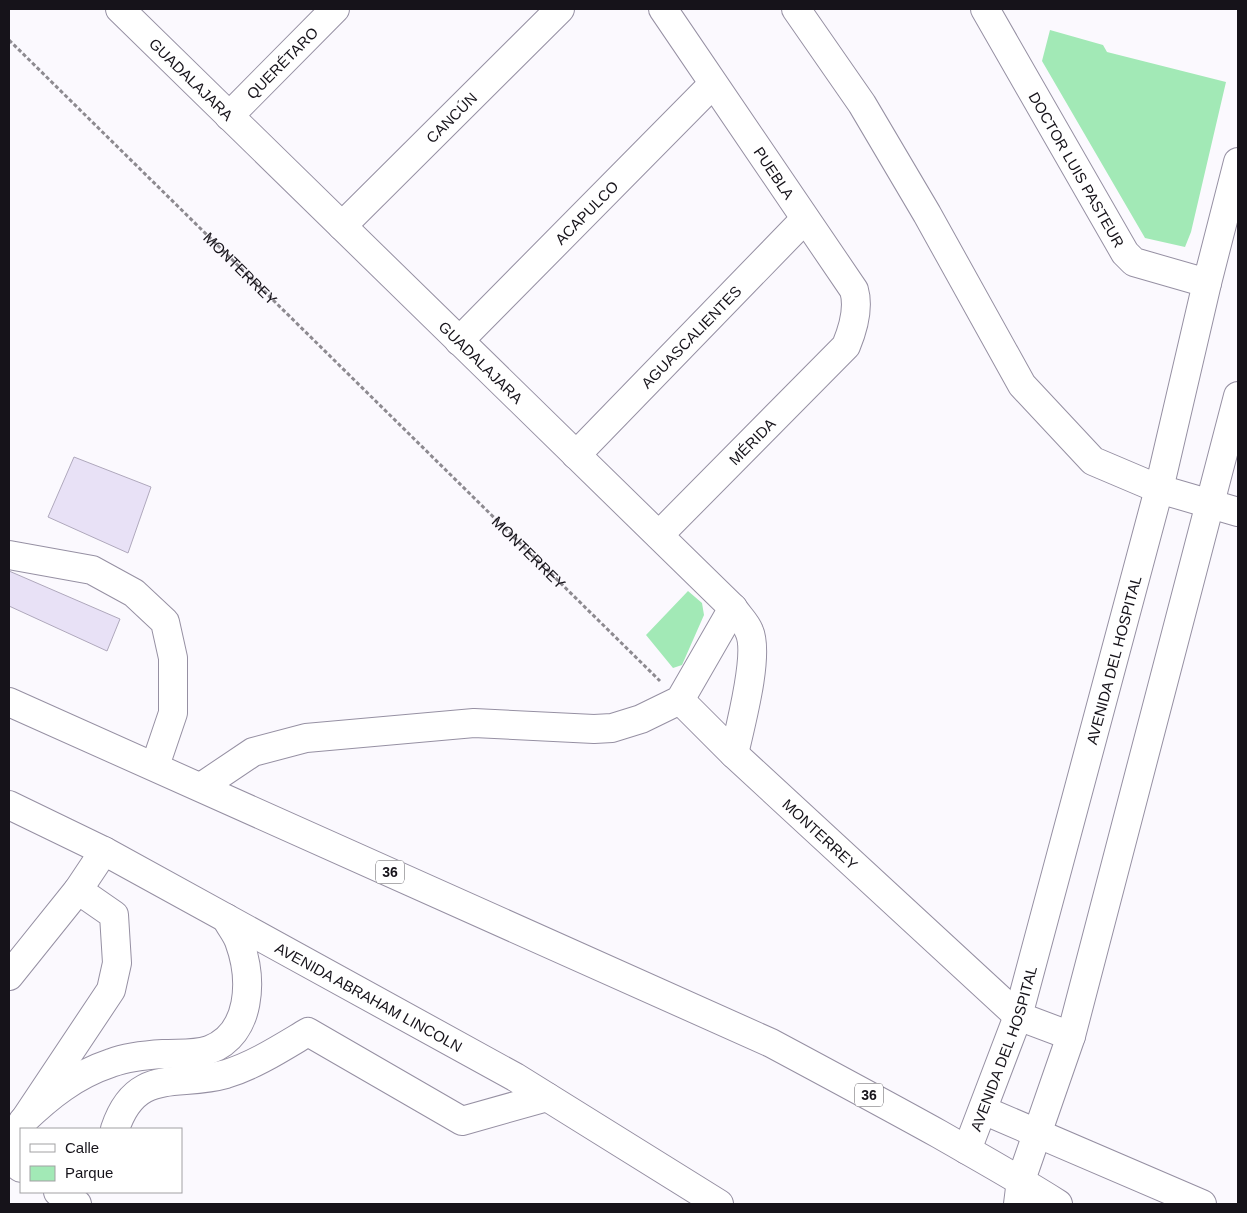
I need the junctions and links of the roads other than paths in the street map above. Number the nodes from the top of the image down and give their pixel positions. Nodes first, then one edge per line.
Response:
1 (120, 9) edge
2 (335, 9) edge
3 (560, 9) edge
4 (663, 9) edge
5 (796, 9) edge
6 (993, 12) edge
7 (713, 84) junction
8 (229, 116) junction
9 (1238, 162) edge
10 (1232, 218) edge
11 (805, 219) junction
12 (342, 226) junction
13 (1208, 282) junction
14 (459, 340) junction
15 (846, 346) joint
16 (1238, 396) edge
17 (576, 455) junction
18 (1158, 489) junction
19 (1211, 504) junction
20 (1238, 512) edge
21 (659, 535) junction
22 (9, 555) edge
23 (733, 608) junction
24 (680, 700) junction
25 (9, 702) edge
26 (734, 754) junction
27 (155, 766) junction
28 (200, 787) junction
29 (9, 805) edge
30 (104, 852) junction
31 (78, 890) junction
32 (226, 918) junction
33 (9, 976) edge
34 (1018, 1016) junction
35 (1071, 1036) junction
36 (547, 1097) junction
37 (983, 1110) junction
38 (115, 1128) edge
39 (16, 1132) edge
40 (1038, 1133) junction
41 (967, 1150) junction
42 (9, 1159) edge
43 (20, 1168) edge
44 (1019, 1192) edge
45 (60, 1193) edge
46 (77, 1204) edge
47 (719, 1204) edge
48 (1058, 1204) edge
49 (1202, 1204) edge

1 - 8 street, GUADALAJARA
2 - 8 street, QUERÉTARO
3 - 12 street, CANCÚN
4 - 7 street, PUEBLA
5 - 18 street
6 - 13 street, DOCTOR LUIS PASTEUR
7 - 11 street, PUEBLA
7 - 14 street, ACAPULCO
8 - 12 street, GUADALAJARA
9 - 10 street, AVENIDA DEL HOSPITAL
10 - 13 street, AVENIDA DEL HOSPITAL
11 - 15 street, PUEBLA
11 - 17 street, AGUASCALIENTES
12 - 14 street, GUADALAJARA
13 - 18 street, AVENIDA DEL HOSPITAL
14 - 17 street, GUADALAJARA
15 - 21 street, MÉRIDA
16 - 19 street
17 - 21 street, GUADALAJARA
18 - 19 street
18 - 34 street, AVENIDA DEL HOSPITAL
19 - 20 street
19 - 35 street
21 - 23 street, GUADALAJARA
22 - 27 street
23 - 24 street
23 - 26 street, GUADALAJARA
24 - 26 street, MONTERREY
24 - 28 street
25 - 27 street, 36
26 - 34 street, MONTERREY
27 - 28 street, 36
28 - 41 street, 36
29 - 30 street, AVENIDA ABRAHAM LINCOLN
30 - 31 street
30 - 32 street, AVENIDA ABRAHAM LINCOLN
31 - 33 street
31 - 39 street
32 - 36 street, AVENIDA ABRAHAM LINCOLN
32 - 39 street
34 - 35 street, MONTERREY
34 - 37 street, AVENIDA DEL HOSPITAL
35 - 40 street
36 - 38 street
36 - 47 street, AVENIDA ABRAHAM LINCOLN
37 - 40 street
37 - 41 street, AVENIDA DEL HOSPITAL
40 - 44 street
40 - 49 street
41 - 44 street
42 - 43 street
44 - 48 street
45 - 46 street

